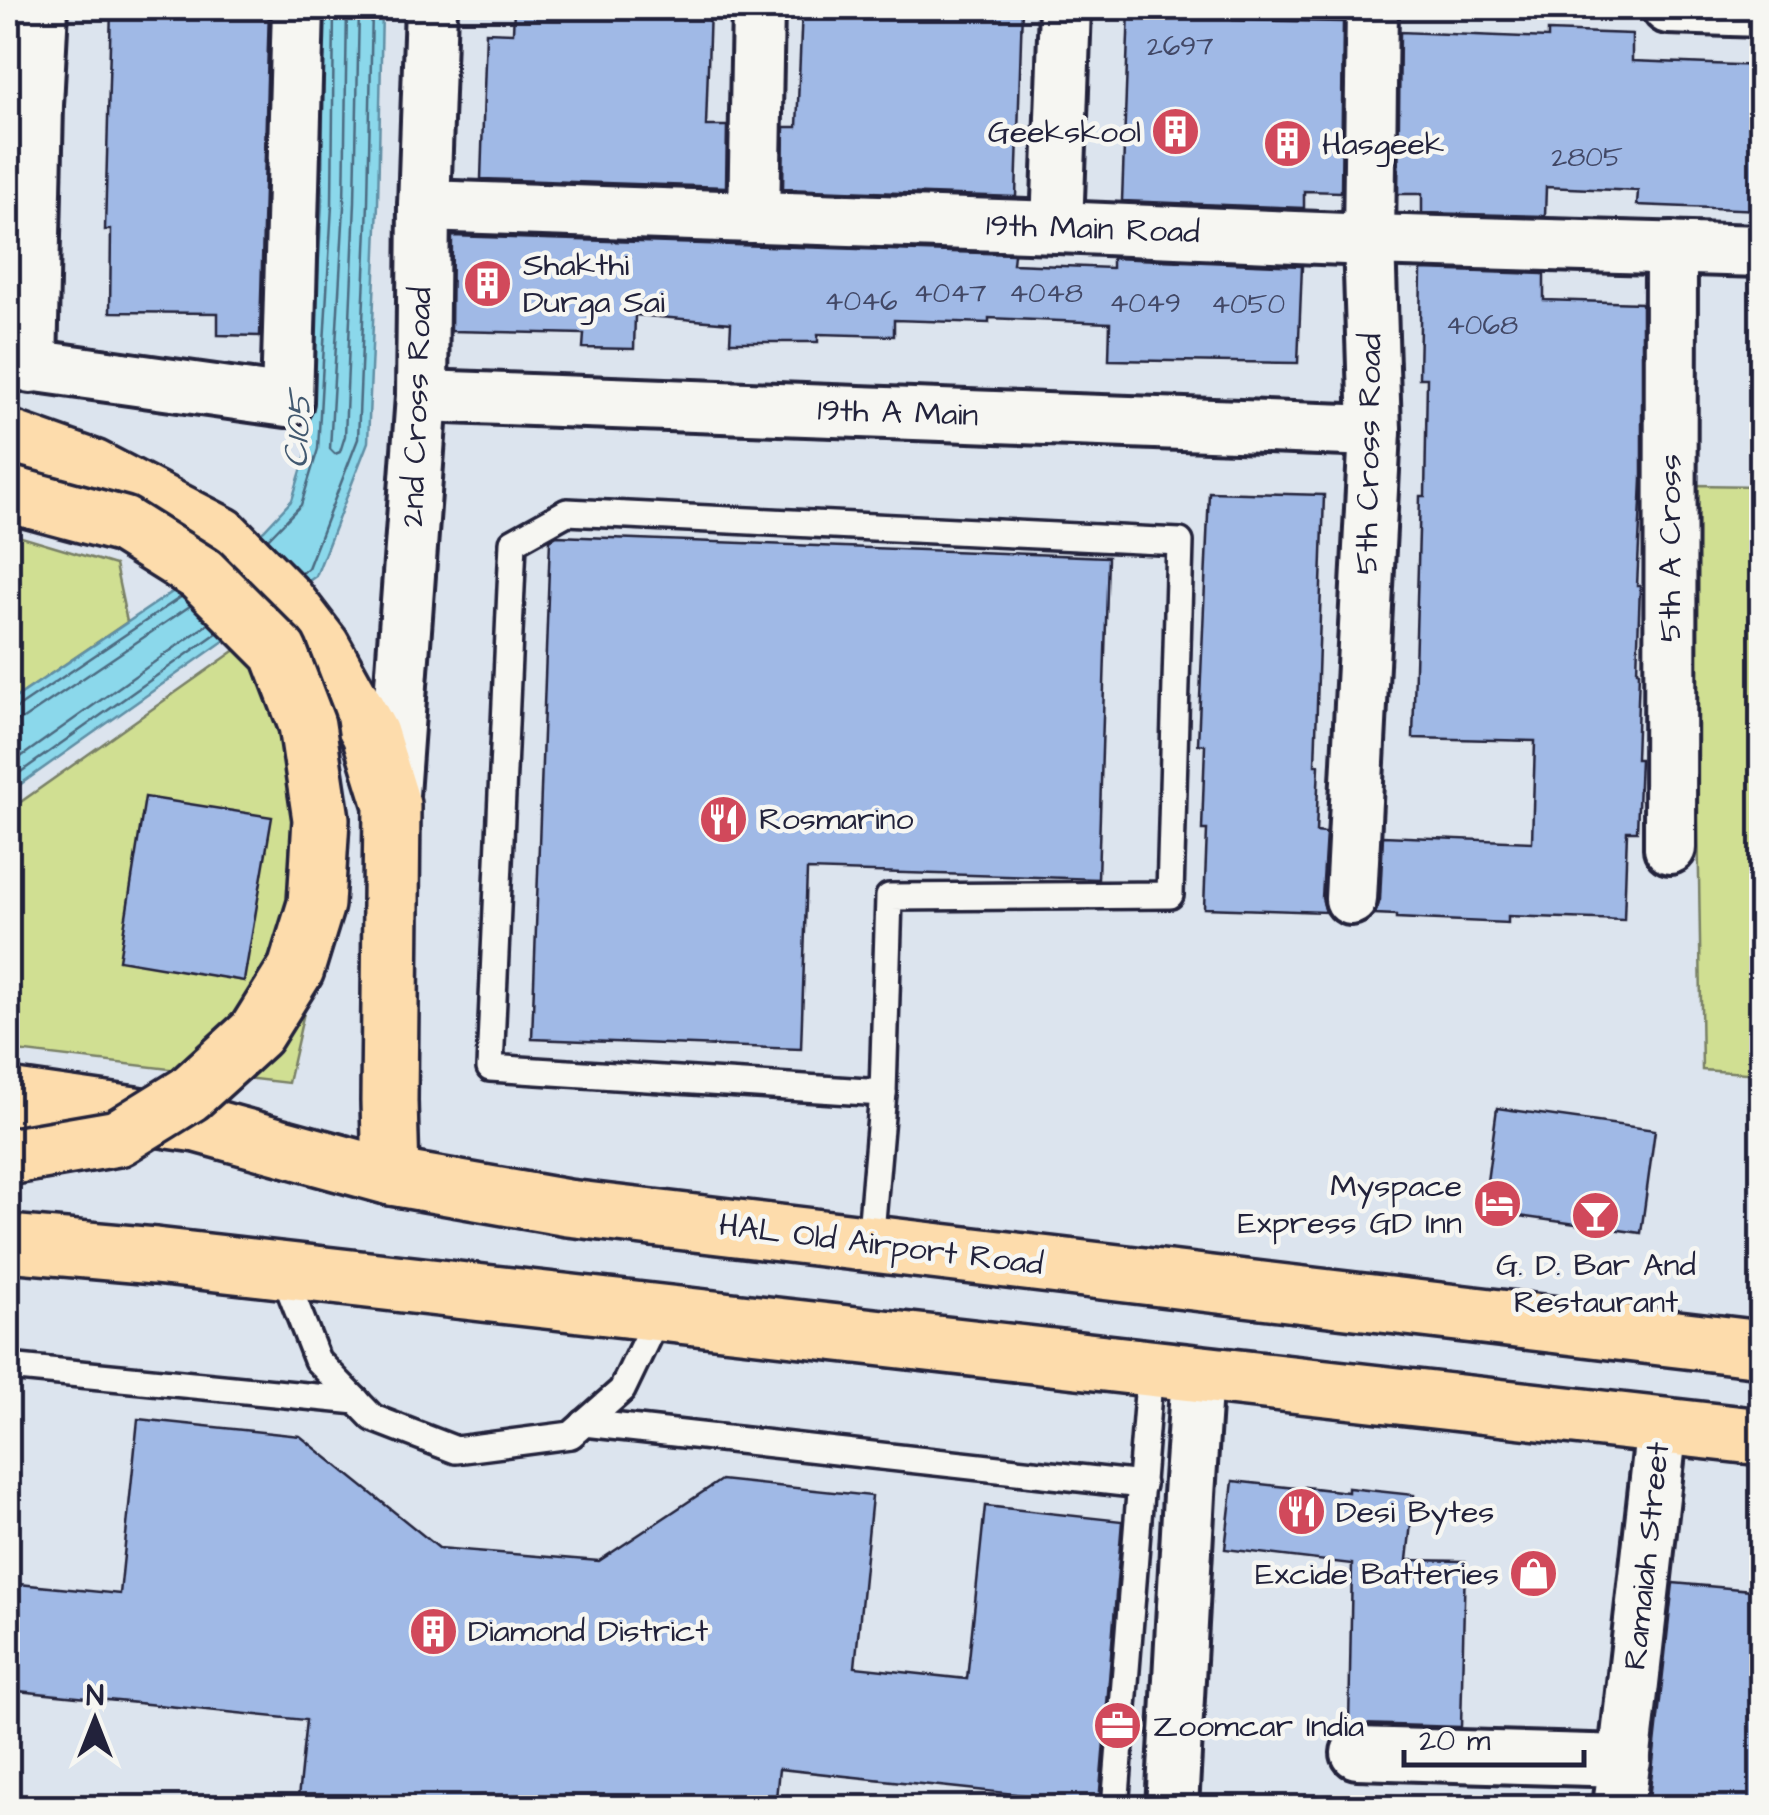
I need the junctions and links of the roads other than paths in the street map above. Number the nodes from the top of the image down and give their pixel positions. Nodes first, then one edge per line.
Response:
1 (42, 8) edge
2 (298, 8) edge
3 (430, 8) edge
4 (758, 8) edge
5 (1065, 8) edge
6 (1372, 8) edge
7 (1668, 8) edge
8 (1762, 11) edge
9 (22, 104) edge
10 (424, 206) junction
11 (754, 217) junction
12 (1057, 227) junction
13 (1369, 240) junction
14 (1670, 248) junction
15 (1762, 252) edge
16 (19, 364) edge
17 (422, 396) junction
18 (1375, 431) junction
19 (8, 438) edge
20 (8, 494) edge
21 (392, 805) junction
22 (1670, 848) dead end
23 (1351, 899) dead end
24 (883, 1093) junction
25 (8, 1097) edge
26 (8, 1156) edge
27 (391, 1177) junction
28 (8, 1244) edge
29 (870, 1244) junction
30 (282, 1270) junction
31 (659, 1313) junction
32 (1762, 1349) edge
33 (8, 1367) edge
34 (1174, 1371) junction
35 (357, 1401) junction
36 (584, 1422) junction
37 (1662, 1424) junction
38 (1762, 1437) edge
39 (1142, 1484) junction
40 (1357, 1753) dead end
41 (1622, 1784) edge
42 (1115, 1808) edge
43 (1172, 1808) edge

1 - 9 street
2 - 16 street
3 - 10 street, 2nd Cross Road
4 - 11 street
5 - 12 street
6 - 13 street, 5th Cross Road
7 - 8 street
9 - 16 street
10 - 11 street, 19th Main Road
10 - 17 street, 2nd Cross Road
11 - 12 street, 19th Main Road
12 - 13 street, 19th Main Road
13 - 14 street, 19th Main Road
13 - 18 street, 5th Cross Road
14 - 15 street, 19th Main Road
14 - 22 street, 5th A Cross
17 - 18 street, 19th A Main
17 - 21 street, 2nd Cross Road
18 - 23 street, 5th Cross Road
19 - 21 main road
20 - 26 main road, bridge
21 - 27 main road
24 - 24 lane
24 - 29 lane
25 - 27 main road, HAL Old Airport Road
27 - 29 main road, HAL Old Airport Road
28 - 30 main road
29 - 32 main road, HAL Old Airport Road
30 - 31 main road
30 - 35 lane
31 - 34 main road
31 - 36 lane
33 - 35 lane
34 - 37 main road
34 - 39 lane
34 - 43 street
35 - 36 lane
36 - 39 lane
37 - 38 main road
37 - 41 street, Ramaiah Street
39 - 42 lane
40 - 41 street

